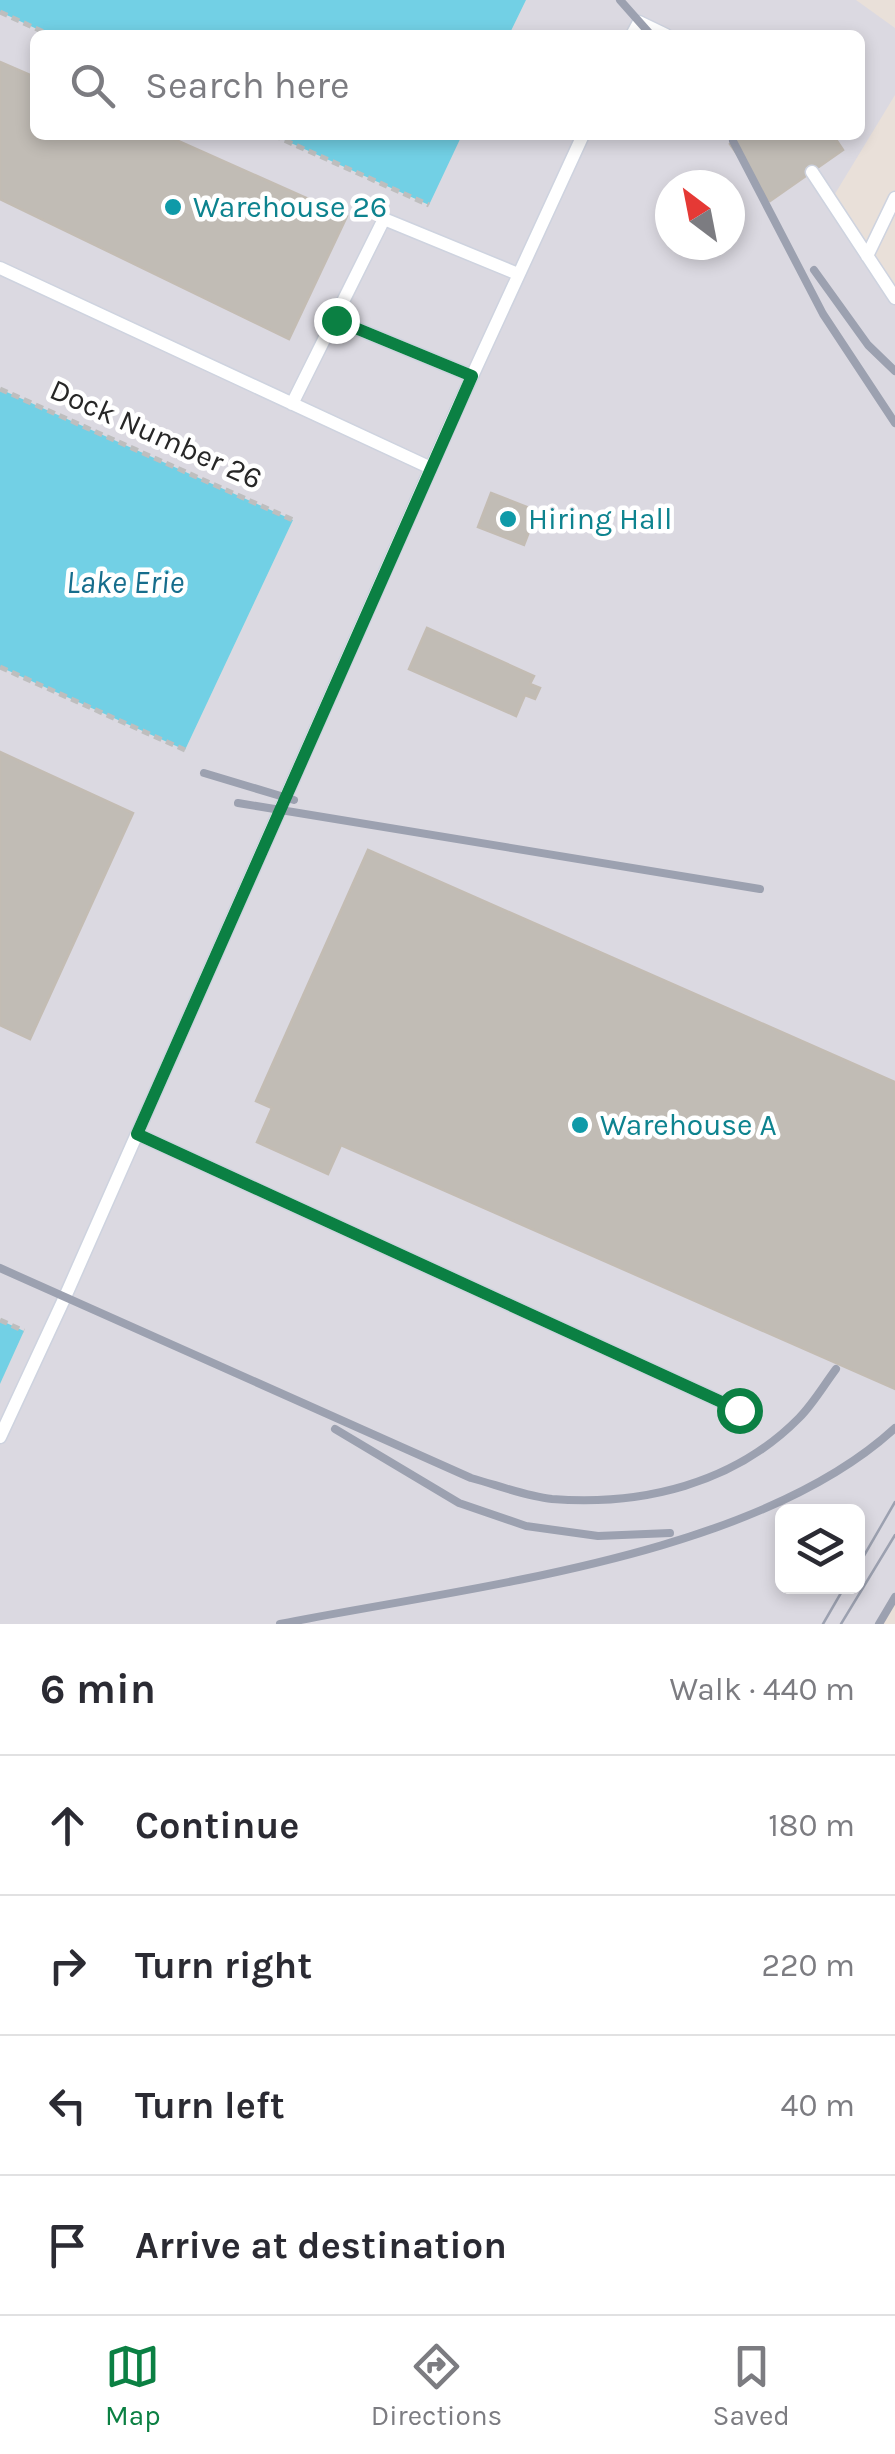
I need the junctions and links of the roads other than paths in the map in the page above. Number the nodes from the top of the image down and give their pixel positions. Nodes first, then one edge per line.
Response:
1 (635, 30) edge
2 (656, 30) edge
3 (582, 140) edge
4 (812, 172) dead end
5 (895, 198) edge
6 (867, 256) junction
7 (0, 268) edge
8 (518, 274) junction
9 (895, 298) edge
10 (336, 320) junction
11 (472, 376) junction
12 (292, 404) junction
13 (431, 468) junction
14 (137, 1134) junction
15 (739, 1410) dead end
16 (0, 1437) edge

1 - 2 lane
3 - 8 lane
4 - 6 lane
5 - 6 lane
6 - 9 lane
7 - 12 lane
8 - 10 lane
8 - 11 lane
10 - 11 lane
10 - 12 lane
11 - 13 lane
12 - 13 lane
13 - 14 lane
14 - 15 lane
14 - 16 lane

